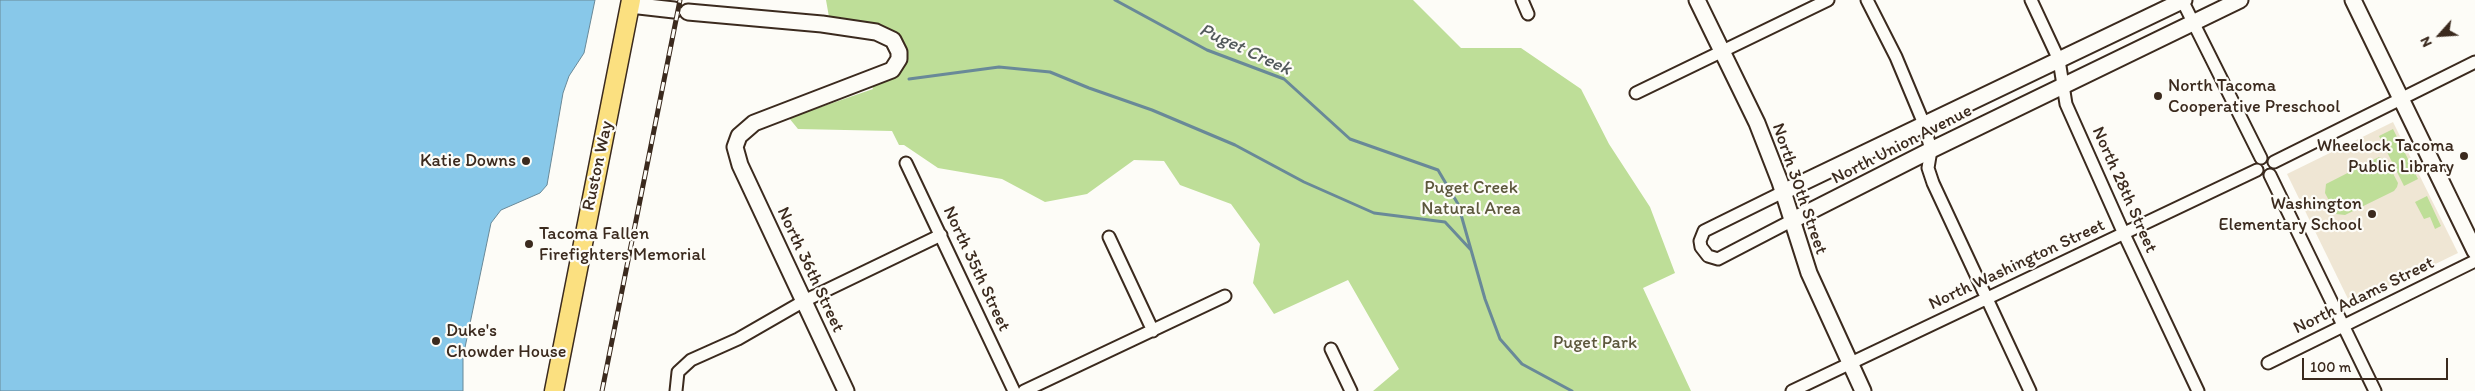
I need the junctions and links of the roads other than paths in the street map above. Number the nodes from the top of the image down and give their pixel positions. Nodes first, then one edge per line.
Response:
1 (1522, 0) edge
2 (1698, 0) edge
3 (1828, 0) edge
4 (1867, 0) edge
5 (2031, 0) edge
6 (2183, 0) edge
7 (2240, 0) edge
8 (2352, 0) edge
9 (630, 3) edge
10 (1528, 14) dead end
11 (2194, 23) junction
12 (1722, 51) junction
13 (2059, 60) junction
14 (2475, 62) edge
15 (2062, 88) junction
16 (1636, 93) dead end
17 (2401, 99) junction
18 (1924, 124) junction
19 (1930, 150) junction
20 (2261, 158) junction
21 (2274, 162) junction
22 (906, 163) dead end
23 (2256, 170) junction
24 (2270, 175) junction
25 (1783, 192) junction
26 (1791, 221) junction
27 (2124, 234) junction
28 (941, 235) junction
29 (1109, 237) dead end
30 (2475, 251) edge
31 (2475, 261) edge
32 (1225, 296) dead end
33 (1986, 298) junction
34 (804, 301) junction
35 (2343, 326) junction
36 (1153, 331) junction
37 (1331, 349) dead end
38 (2268, 363) dead end
39 (1850, 364) junction
40 (554, 391) edge
41 (676, 391) edge
42 (846, 391) edge
43 (1014, 391) edge
44 (1024, 391) edge
45 (1351, 391) edge
46 (1792, 391) edge
47 (1863, 391) edge
48 (2030, 391) edge
49 (2198, 391) edge
50 (2375, 391) edge

1 - 10 street
2 - 12 street, North 30th Street
3 - 12 street
4 - 18 street
5 - 13 street, North 28th Street
6 - 11 street
6 - 13 street, North Union Avenue
7 - 11 street, North Union Avenue
8 - 17 street
9 - 34 street, North 36th Street
9 - 40 main road, Ruston Way
11 - 15 street, North Union Avenue
11 - 20 street
12 - 16 street
12 - 25 street, North 30th Street
13 - 15 street, North 28th Street
13 - 18 street, North Union Avenue
14 - 17 street
15 - 19 street, North Union Avenue
15 - 27 street, North 28th Street
17 - 21 street
17 - 30 street
18 - 19 street
18 - 25 street, North Union Avenue
19 - 26 street, North Union Avenue
19 - 33 street
20 - 21 street
20 - 23 street
21 - 24 street
22 - 28 street, North 35th Street
23 - 24 street
23 - 27 street, North Washington Street
24 - 35 street
25 - 26 street, North 30th Street
25 - 26 street, North Union Avenue
26 - 39 street, North 30th Street
27 - 33 street, North Washington Street
27 - 49 street, North 28th Street
28 - 34 street
28 - 43 street, North 35th Street
29 - 36 street
31 - 35 street, North Adams Street
32 - 36 street
33 - 39 street, North Washington Street
33 - 48 street
34 - 41 street
34 - 42 street, North 36th Street
35 - 38 street, North Adams Street
35 - 50 street
36 - 44 street
37 - 45 street
39 - 46 street, North Washington Street
39 - 47 street, North 30th Street

